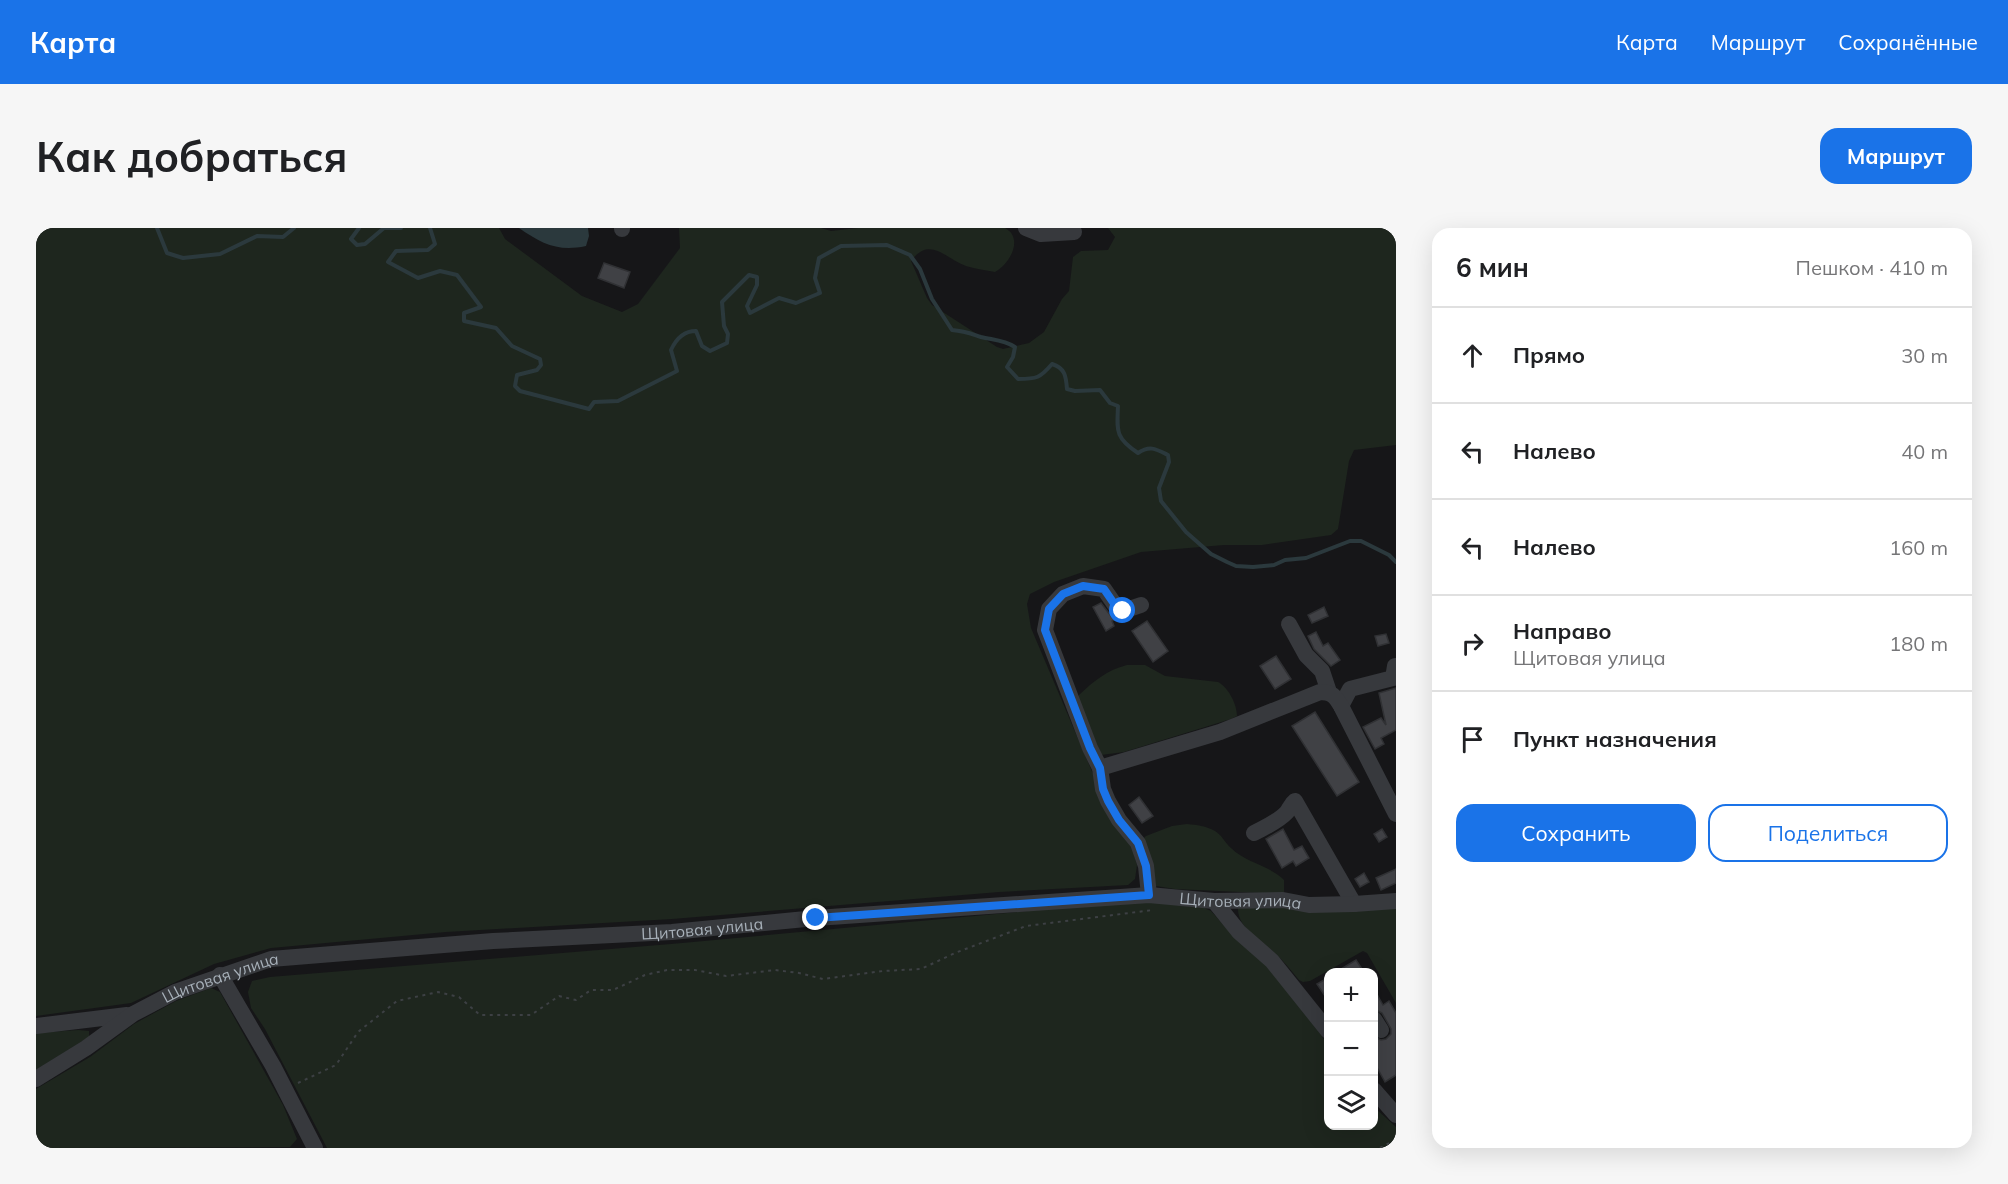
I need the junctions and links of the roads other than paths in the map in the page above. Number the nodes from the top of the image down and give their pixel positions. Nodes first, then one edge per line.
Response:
1 (1026, 228) edge
2 (1055, 231) edge
3 (1074, 232) dead end
4 (1141, 605) dead end
5 (1290, 624) dead end
6 (1395, 666) edge
7 (1329, 692) junction
8 (1341, 706) junction
9 (1100, 768) junction
10 (1396, 814) edge
11 (1254, 833) dead end
12 (1149, 895) junction
13 (1214, 901) junction
14 (1396, 901) edge
15 (1354, 904) junction
16 (220, 975) junction
17 (133, 1014) junction
18 (1324, 1022) edge
19 (36, 1026) edge
20 (36, 1079) edge
21 (1378, 1095) edge
22 (1396, 1115) edge
23 (315, 1148) edge

1 - 2 street
2 - 3 street
4 - 9 street
5 - 7 street
6 - 8 street
7 - 8 street
7 - 9 street
8 - 10 street
9 - 12 street
11 - 15 street
12 - 13 street, Щитовая улица
12 - 16 street, Щитовая улица
13 - 15 street, Щитовая улица
13 - 18 street
14 - 15 street, Щитовая улица
16 - 17 street, Щитовая улица
16 - 23 street
17 - 19 street
17 - 20 street, Щитовая улица
21 - 22 street

